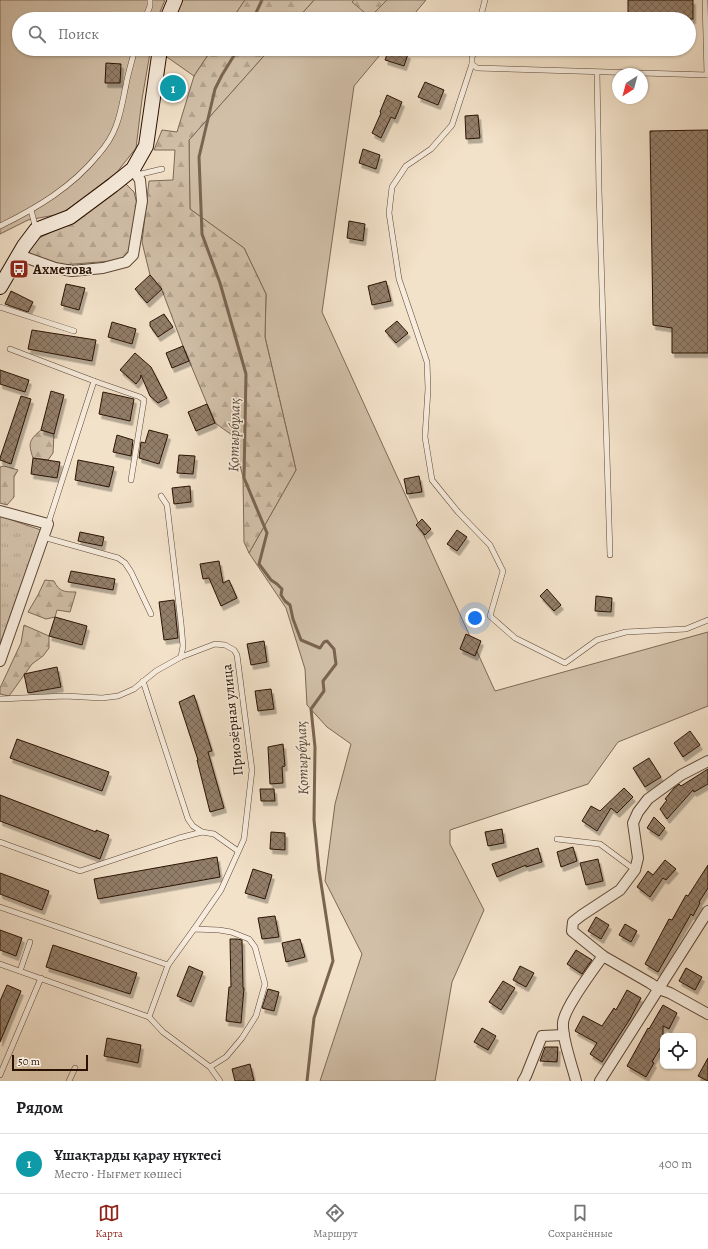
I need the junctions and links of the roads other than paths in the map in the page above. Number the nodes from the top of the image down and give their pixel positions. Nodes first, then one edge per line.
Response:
1 (150, 0) edge
2 (174, 0) edge
3 (485, 0) edge
4 (705, 0) edge
5 (148, 12) edge
6 (170, 12) edge
7 (482, 12) edge
8 (133, 56) edge
9 (159, 56) edge
10 (472, 56) edge
11 (472, 64) junction
12 (597, 72) junction
13 (707, 75) edge
14 (162, 169) dead end
15 (135, 172) junction
16 (31, 210) junction
17 (0, 226) edge
18 (36, 230) junction
19 (20, 255) junction
20 (0, 287) edge
21 (0, 308) edge
22 (74, 331) dead end
23 (10, 349) dead end
24 (94, 381) junction
25 (131, 480) dead end
26 (161, 496) dead end
27 (0, 511) edge
28 (48, 524) junction
29 (43, 537) junction
30 (610, 555) dead end
31 (151, 614) dead end
32 (708, 620) edge
33 (181, 657) junction
34 (0, 661) edge
35 (143, 681) junction
36 (0, 699) edge
37 (708, 761) edge
38 (202, 832) junction
39 (557, 839) dead end
40 (0, 842) edge
41 (238, 851) junction
42 (635, 870) junction
43 (0, 907) edge
44 (708, 911) edge
45 (194, 929) junction
46 (30, 942) dead end
47 (603, 956) junction
48 (0, 964) edge
49 (168, 965) junction
50 (20, 971) junction
51 (41, 978) junction
52 (659, 989) junction
53 (708, 1014) edge
54 (149, 1017) junction
55 (564, 1035) junction
56 (75, 1068) dead end
57 (210, 1068) junction
58 (0, 1075) edge
59 (69, 1081) edge
60 (220, 1081) edge
61 (523, 1081) edge
62 (576, 1081) edge
63 (600, 1081) edge

1 - 5 lane
2 - 6 main road
3 - 7 lane
4 - 13 lane
8 - 16 lane
9 - 15 main road
10 - 11 lane
11 - 12 lane
11 - 32 lane
12 - 13 lane
12 - 30 lane
14 - 15 lane
15 - 18 main road
15 - 19 street
16 - 17 lane
16 - 18 lane
18 - 19 main road
19 - 20 main road
21 - 22 lane
23 - 24 lane
24 - 25 lane
24 - 28 lane
26 - 33 lane
27 - 28 street
28 - 29 street
29 - 31 lane
29 - 34 street
33 - 35 lane, Приозёрная улица
33 - 41 lane, Приозёрная улица
35 - 36 lane, Приозёрная улица
35 - 38 lane
37 - 42 street
38 - 40 lane
38 - 41 lane
39 - 42 lane
41 - 45 lane, Приозёрная улица
42 - 47 street
43 - 49 lane
44 - 52 street
45 - 49 lane
45 - 57 lane
46 - 50 lane
47 - 52 street
47 - 55 street
48 - 50 lane
49 - 54 lane
50 - 51 lane
51 - 54 lane
51 - 58 lane
52 - 53 street
52 - 63 street
54 - 57 lane
55 - 61 street
55 - 62 street
56 - 59 lane
57 - 60 lane

